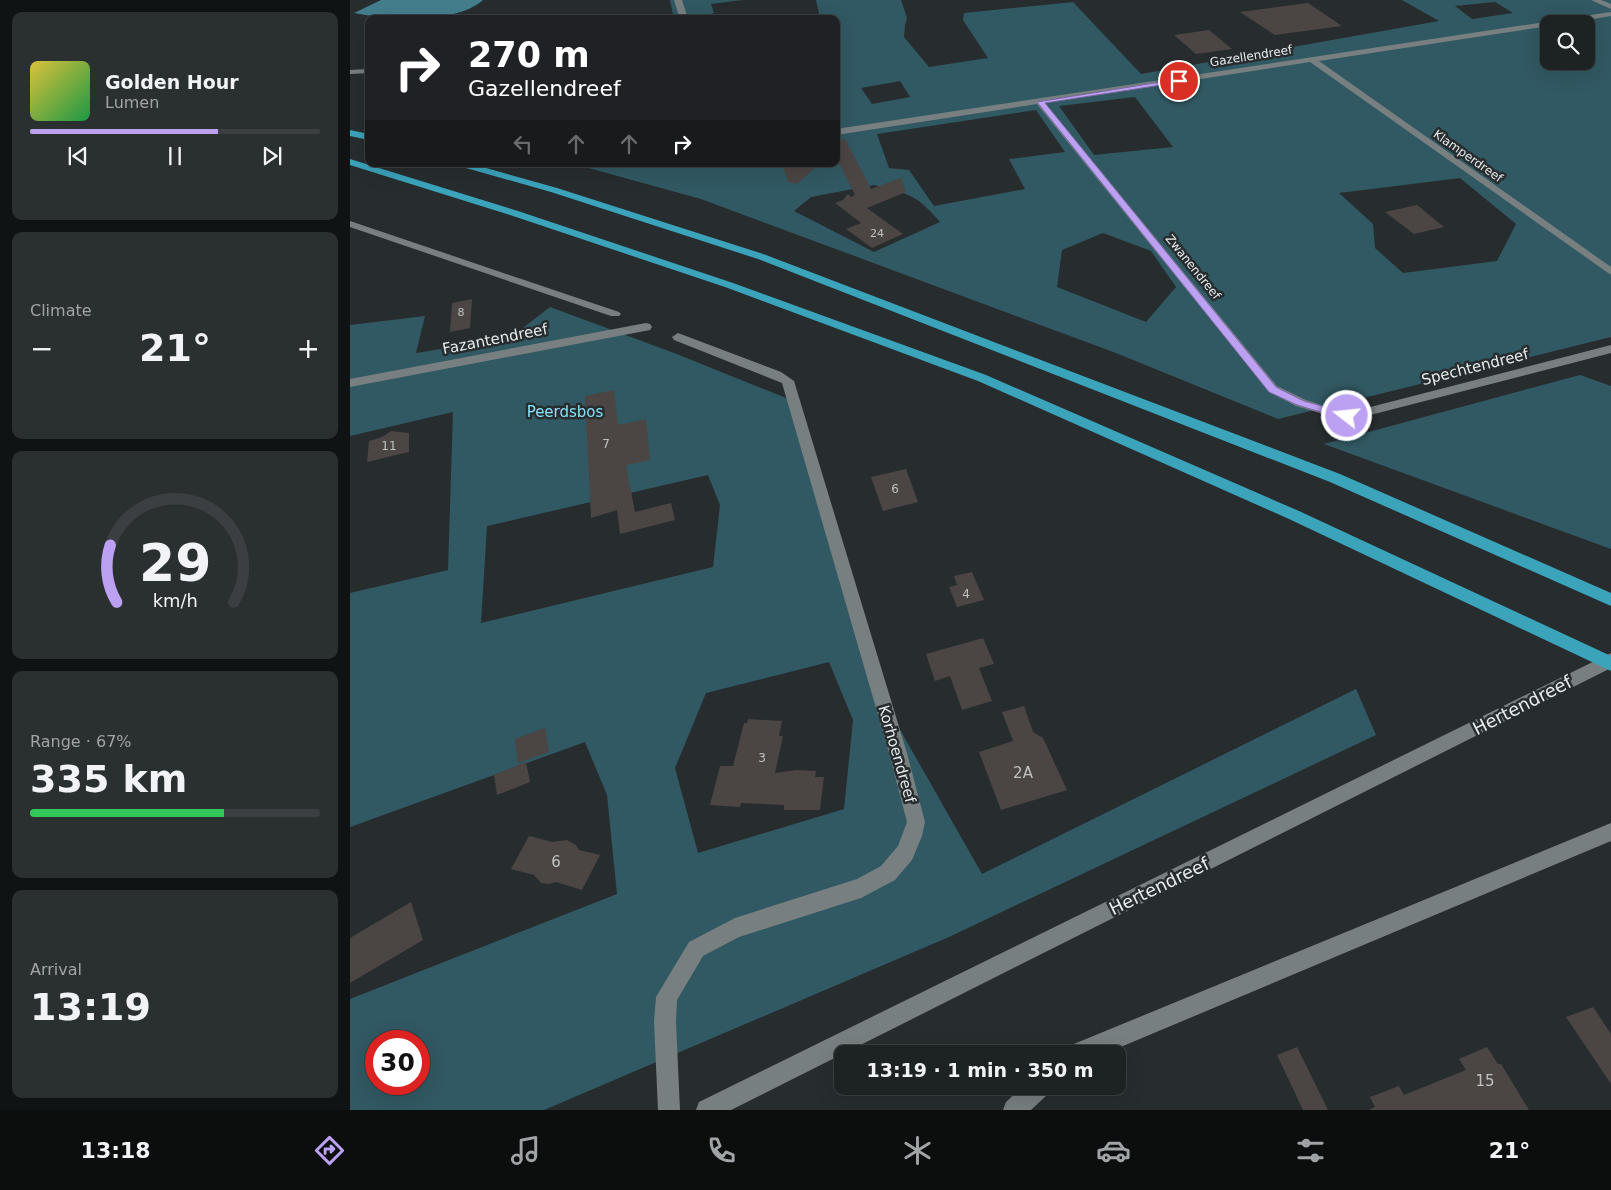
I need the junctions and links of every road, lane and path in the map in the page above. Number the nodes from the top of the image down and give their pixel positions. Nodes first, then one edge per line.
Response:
1 (678, 0) edge
2 (1595, 0) edge
3 (1611, 7) edge
4 (1611, 14) edge
5 (683, 15) edge
6 (1311, 59) junction
7 (365, 71) edge
8 (350, 72) edge
9 (1040, 102) junction
10 (840, 131) edge
11 (350, 133) edge
12 (365, 136) edge
13 (350, 162) edge
14 (365, 167) edge
15 (366, 167) edge
16 (473, 167) edge
17 (350, 224) edge
18 (1611, 272) edge
19 (615, 314) dead end
20 (646, 327) dead end
21 (678, 337) dead end
22 (1611, 349) edge
23 (350, 383) edge
24 (1347, 416) joint
25 (1611, 600) edge
26 (1611, 662) edge
27 (1611, 832) edge
28 (1099, 1045) edge
29 (1030, 1095) edge
30 (669, 1110) edge
31 (707, 1110) edge
32 (1014, 1110) edge

1 - 5 street
2 - 3 street
4 - 6 street, Gazellendreef
6 - 9 street, Gazellendreef
6 - 18 street, Klamperdreef
7 - 8 street
9 - 10 street, Gazellendreef
9 - 24 street, Zwanendreef
11 - 12 highway
13 - 14 highway
15 - 26 highway
16 - 25 highway
17 - 19 street
20 - 23 street, Fazantendreef
21 - 30 street, Korhoendreef
22 - 24 street, Spechtendreef
26 - 31 street, Hertendreef
27 - 28 street
29 - 32 street

